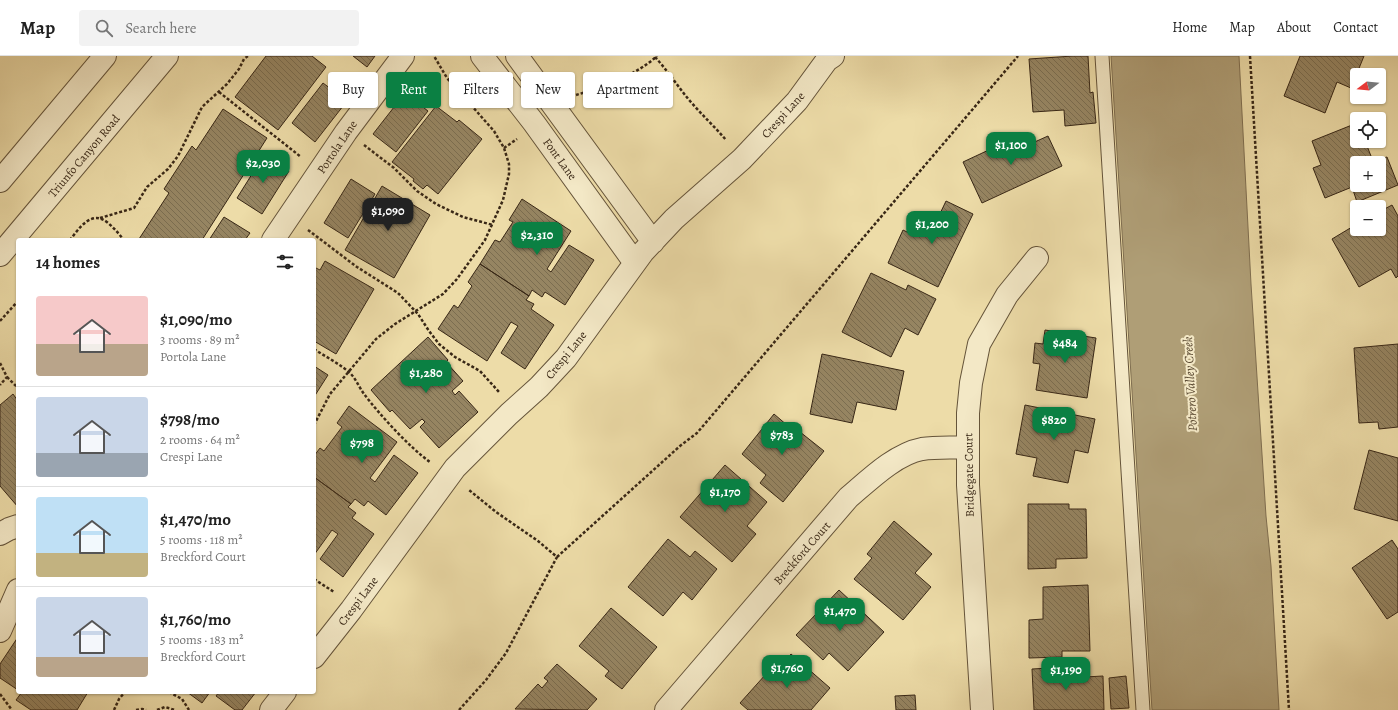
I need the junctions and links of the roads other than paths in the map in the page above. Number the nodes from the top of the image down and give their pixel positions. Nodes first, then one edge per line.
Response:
1 (106, 56) edge
2 (167, 56) edge
3 (403, 56) edge
4 (482, 56) edge
5 (517, 56) edge
6 (1102, 56) edge
7 (829, 57) edge
8 (0, 181) edge
9 (274, 238) edge
10 (653, 242) junction
11 (0, 255) edge
12 (1037, 258) dead end
13 (635, 264) junction
14 (968, 447) junction
15 (16, 527) edge
16 (0, 534) edge
17 (16, 595) edge
18 (0, 631) edge
19 (316, 654) edge
20 (283, 694) edge
21 (271, 710) edge
22 (666, 710) edge
23 (982, 710) edge
24 (1143, 710) edge

1 - 8 street
2 - 11 street, Triunfo Canyon Road
3 - 9 street, Portola Lane
4 - 13 street, Font Lane
5 - 10 street, Font Lane
6 - 24 lane
7 - 10 street, Crespi Lane
10 - 13 street, Crespi Lane
12 - 14 street, Bridgegate Court
13 - 19 street, Crespi Lane
14 - 22 street, Breckford Court
14 - 23 street, Bridgegate Court
15 - 16 street
17 - 18 street
20 - 21 street

